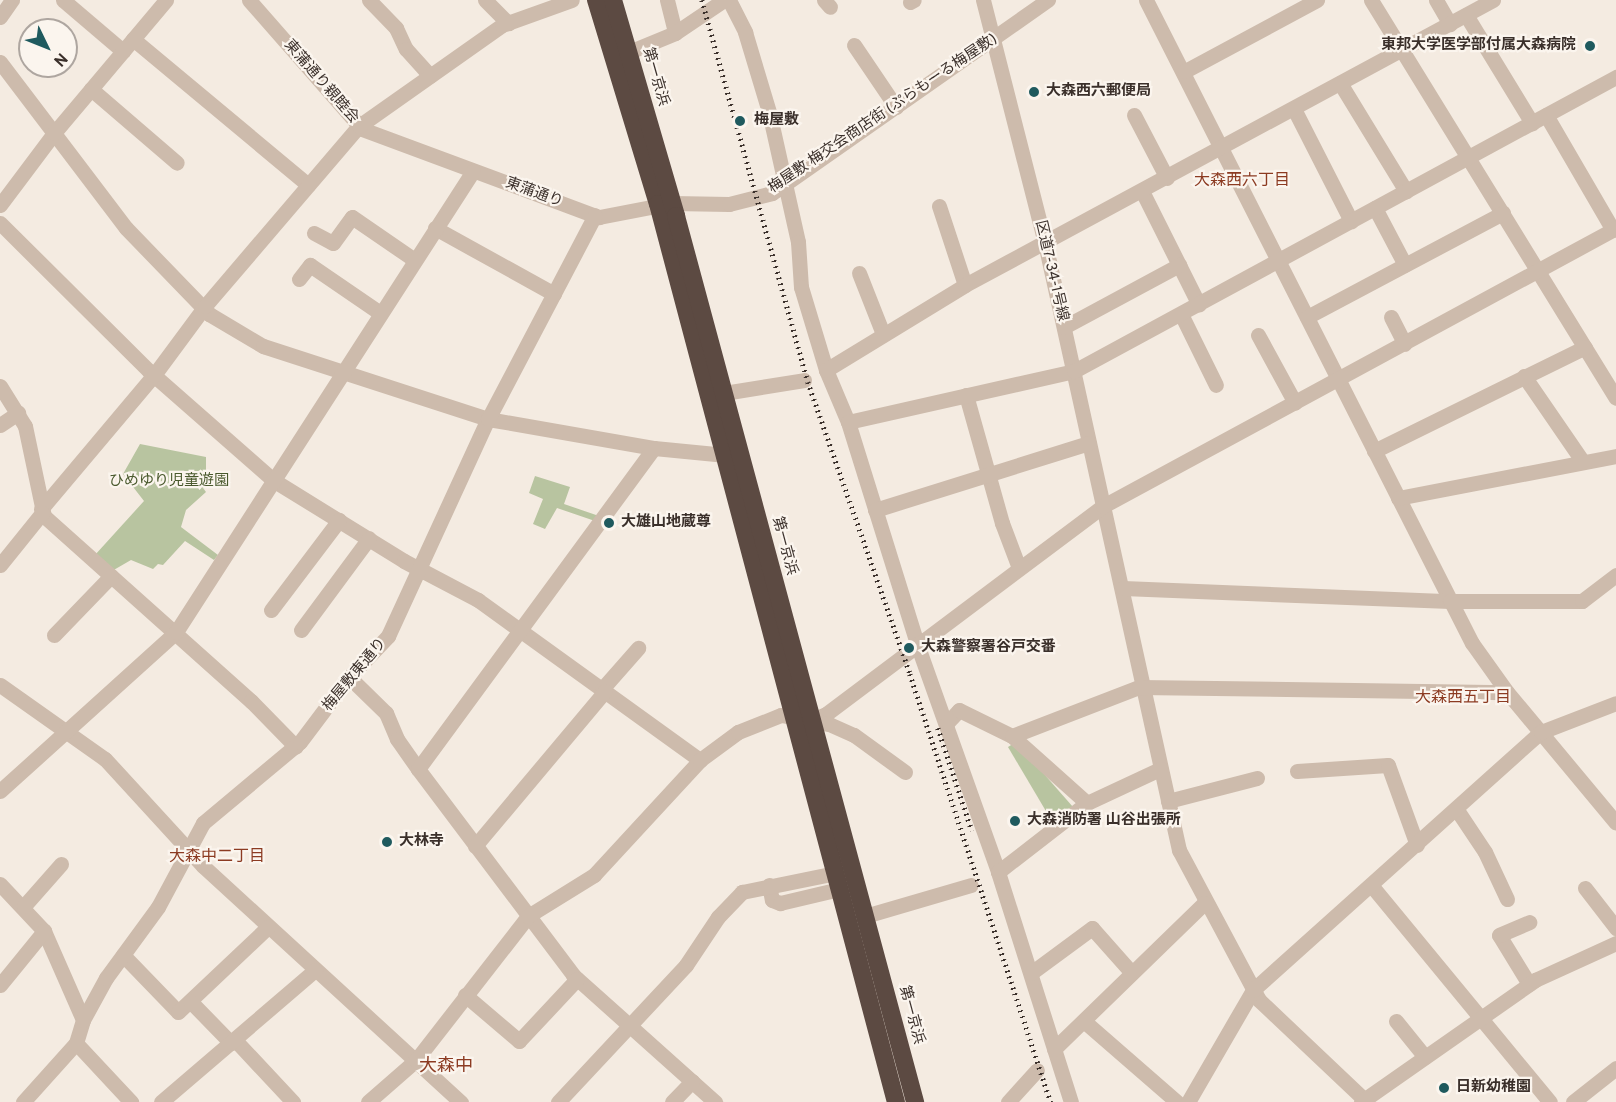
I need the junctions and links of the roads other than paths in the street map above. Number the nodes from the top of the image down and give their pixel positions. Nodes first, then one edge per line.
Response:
1 (12, 0) edge
2 (63, 0) edge
3 (166, 0) edge
4 (249, 0) edge
5 (369, 0) edge
6 (485, 0) edge
7 (572, 0) edge
8 (596, 0) edge
9 (613, 0) edge
10 (667, 0) edge
11 (724, 0) edge
12 (729, 0) edge
13 (983, 0) edge
14 (1048, 0) edge
15 (1317, 0) edge
16 (1371, 0) edge
17 (1436, 0) edge
18 (1493, 0) edge
19 (1153, 2) edge
20 (1466, 15) junction
21 (0, 17) edge
22 (508, 23) junction
23 (1450, 24) junction
24 (675, 33) junction
25 (995, 37) junction
26 (133, 39) junction
27 (854, 45) dead end
28 (123, 51) junction
29 (1402, 51) junction
30 (629, 52) junction
31 (0, 62) edge
32 (1185, 71) junction
33 (430, 76) junction
34 (1616, 77) edge
35 (1340, 83) junction
36 (91, 89) junction
37 (896, 107) junction
38 (1294, 109) junction
39 (1134, 115) dead end
40 (1546, 115) junction
41 (1532, 123) junction
42 (359, 126) junction
43 (54, 133) junction
44 (1223, 148) junction
45 (1469, 158) junction
46 (177, 163) dead end
47 (473, 171) junction
48 (1167, 178) junction
49 (786, 184) junction
50 (308, 185) junction
51 (1142, 191) junction
52 (1406, 191) junction
53 (665, 204) junction
54 (0, 205) edge
55 (939, 206) dead end
56 (1375, 208) junction
57 (1503, 213) junction
58 (595, 215) junction
59 (1351, 221) junction
60 (0, 223) edge
61 (435, 228) junction
62 (1614, 229) edge
63 (314, 233) dead end
64 (1045, 243) junction
65 (413, 260) junction
66 (1276, 261) junction
67 (1179, 265) junction
68 (1405, 265) junction
69 (1539, 270) junction
70 (859, 273) dead end
71 (299, 279) dead end
72 (965, 285) junction
73 (554, 294) junction
74 (1199, 305) junction
75 (205, 306) junction
76 (380, 313) junction
77 (1181, 314) junction
78 (1307, 317) junction
79 (1390, 317) dead end
80 (1064, 327) junction
81 (883, 334) junction
82 (1258, 335) dead end
83 (1405, 344) junction
84 (1585, 346) junction
85 (826, 370) junction
86 (1074, 371) junction
87 (342, 374) junction
88 (154, 375) junction
89 (1524, 376) junction
90 (804, 380) dead end
91 (1339, 380) junction
92 (1216, 385) dead end
93 (0, 386) edge
94 (724, 393) junction
95 (966, 395) junction
96 (1616, 398) edge
97 (1294, 403) junction
98 (18, 413) junction
99 (488, 419) junction
100 (848, 422) junction
101 (0, 425) edge
102 (1089, 443) junction
103 (654, 448) junction
104 (1374, 451) junction
105 (726, 455) junction
106 (1616, 456) edge
107 (1583, 462) junction
108 (990, 474) junction
109 (273, 480) junction
110 (1398, 498) junction
111 (1103, 506) junction
112 (876, 510) junction
113 (42, 511) junction
114 (339, 520) junction
115 (369, 538) junction
116 (0, 565) edge
117 (417, 568) junction
118 (1019, 568) junction
119 (1616, 575) edge
120 (111, 576) junction
121 (1123, 588) junction
122 (1450, 601) junction
123 (271, 610) dead end
124 (521, 629) junction
125 (301, 630) dead end
126 (176, 632) junction
127 (54, 635) dead end
128 (917, 644) junction
129 (638, 648) dead end
130 (350, 677) junction
131 (0, 684) edge
132 (1144, 687) junction
133 (603, 690) junction
134 (1507, 692) junction
135 (1616, 703) edge
136 (793, 716) junction
137 (812, 720) junction
138 (946, 724) junction
139 (69, 730) junction
140 (1541, 732) junction
141 (1012, 736) junction
142 (296, 747) junction
143 (700, 760) junction
144 (418, 769) junction
145 (1160, 769) junction
146 (1297, 771) dead end
147 (905, 772) dead end
148 (1257, 778) dead end
149 (0, 791) edge
150 (1168, 801) junction
151 (1087, 803) junction
152 (1457, 810) junction
153 (1616, 823) edge
154 (1417, 845) junction
155 (475, 846) junction
156 (186, 850) junction
157 (61, 864) dead end
158 (998, 872) junction
159 (837, 881) junction
160 (0, 884) edge
161 (971, 885) dead end
162 (1371, 885) junction
163 (1585, 888) dead end
164 (1507, 899) dead end
165 (1204, 903) junction
166 (24, 906) junction
167 (528, 916) junction
168 (865, 916) junction
169 (1529, 922) dead end
170 (267, 927) junction
171 (1616, 928) edge
172 (44, 931) junction
173 (1616, 943) edge
174 (123, 955) junction
175 (315, 970) junction
176 (1132, 973) junction
177 (1031, 974) junction
178 (577, 980) junction
179 (1529, 984) junction
180 (0, 985) edge
181 (1253, 990) junction
182 (465, 995) junction
183 (190, 1001) junction
184 (1481, 1018) junction
185 (83, 1020) junction
186 (1396, 1021) dead end
187 (1085, 1023) junction
188 (628, 1024) junction
189 (233, 1041) junction
190 (76, 1043) junction
191 (1054, 1049) junction
192 (1425, 1057) junction
193 (416, 1060) junction
194 (1616, 1068) edge
195 (1037, 1070) dead end
196 (692, 1081) junction
197 (562, 1101) edge
198 (1364, 1101) edge
199 (1577, 1101) edge
200 (23, 1102) edge
201 (131, 1102) edge
202 (161, 1102) edge
203 (293, 1102) edge
204 (368, 1102) edge
205 (461, 1102) edge
206 (672, 1102) edge
207 (715, 1102) edge
208 (896, 1102) edge
209 (915, 1102) edge
210 (1008, 1102) edge
211 (1071, 1102) edge
212 (1178, 1102) edge
213 (1188, 1102) edge
214 (1550, 1102) edge

1 - 21 street
2 - 28 street
3 - 26 street
4 - 42 street, 東蒲通り親睦会
5 - 33 street
6 - 22 street
7 - 22 street
8 - 53 highway, 第一京浜
9 - 30 highway, 第一京浜
10 - 24 street
11 - 24 street
12 - 49 street
13 - 25 street, 区道7-34-1号線
14 - 25 street, 梅屋敷 梅交会商店街 (ぷらもーる梅屋敷)
15 - 32 street
16 - 29 street
17 - 23 street
18 - 20 street
19 - 32 street
20 - 23 street
20 - 41 street
22 - 33 street
23 - 29 street
24 - 30 street
25 - 37 street, 梅屋敷 梅交会商店街 (ぷらもーる梅屋敷)
25 - 64 street, 区道7-34-1号線
26 - 28 street
26 - 50 street
27 - 37 street
28 - 36 street
29 - 35 street
29 - 45 street
30 - 53 highway, 第一京浜
31 - 43 street
32 - 44 street
33 - 42 street
34 - 40 street
35 - 38 street
35 - 52 street
36 - 43 street
36 - 46 street
37 - 49 street, 梅屋敷 梅交会商店街 (ぷらもーる梅屋敷)
38 - 44 street
38 - 59 street
39 - 48 street
40 - 41 street
40 - 62 street
41 - 45 street
42 - 47 street, 東蒲通り親睦会
42 - 50 street
43 - 54 street
43 - 75 street
44 - 48 street
44 - 66 street
45 - 52 street
45 - 57 street
47 - 58 street, 東蒲通り
47 - 61 street
48 - 51 street
49 - 53 street, 梅屋敷 梅交会商店街 (ぷらもーる梅屋敷)
49 - 85 street
50 - 75 street
51 - 64 street
51 - 67 street
52 - 56 street
53 - 58 street
53 - 94 highway, 第一京浜
53 - 105 highway, 第一京浜
55 - 72 street
56 - 59 street
56 - 68 street
57 - 68 street
57 - 69 street
58 - 73 street, 梅屋敷東通り
59 - 66 street
60 - 88 street
61 - 65 street
61 - 73 street
62 - 69 street
63 - 65 street
64 - 72 street
64 - 80 street, 区道7-34-1号線
65 - 76 street
66 - 74 street
66 - 78 street
67 - 74 street
67 - 80 street
68 - 78 street
69 - 83 street
69 - 84 street
70 - 81 street
71 - 76 street
72 - 81 street
73 - 99 street, 梅屋敷東通り
74 - 77 street
75 - 87 street
75 - 88 street
76 - 87 street
77 - 86 street
77 - 92 street
78 - 91 street
79 - 83 street
80 - 86 street, 区道7-34-1号線
81 - 85 street
82 - 97 street
83 - 91 street
84 - 89 street
84 - 96 street
85 - 100 street
86 - 95 street
86 - 102 street, 区道7-34-1号線
87 - 99 street
87 - 109 street
88 - 109 street
88 - 113 street
89 - 104 street
89 - 107 street
90 - 94 street
91 - 97 street
91 - 104 street
93 - 98 street
94 - 137 highway, 第一京浜
95 - 100 street
95 - 108 street
97 - 111 street
98 - 101 street
98 - 113 street
99 - 103 street
99 - 117 street, 梅屋敷東通り
100 - 112 street
102 - 108 street
102 - 111 street, 区道7-34-1号線
103 - 105 street
103 - 124 street
104 - 110 street
105 - 136 highway, 第一京浜
106 - 107 street
107 - 110 street
108 - 112 street
108 - 118 street
109 - 114 street
109 - 126 street
110 - 122 street
111 - 118 street
111 - 121 street, 区道7-34-1号線
112 - 128 street
113 - 116 street
113 - 120 street
114 - 115 street
114 - 123 street
115 - 117 street
115 - 125 street
117 - 124 street
117 - 130 street, 梅屋敷東通り
118 - 128 street
119 - 122 street
120 - 126 street
120 - 127 street
121 - 122 street
121 - 132 street, 区道7-34-1号線
122 - 134 street
124 - 133 street
124 - 144 street
126 - 139 street
126 - 142 street
128 - 137 street
128 - 138 street
129 - 133 street
130 - 142 street, 梅屋敷東通り
130 - 144 street
131 - 139 street
132 - 134 street
132 - 141 street
132 - 145 street, 区道7-34-1号線
133 - 143 street
133 - 155 street
134 - 140 street
135 - 140 street
136 - 137 street
136 - 143 street
136 - 159 highway, 第一京浜
137 - 147 street
137 - 168 highway, 第一京浜
138 - 141 street
138 - 158 street
139 - 149 street
139 - 156 street
140 - 152 street
140 - 153 street
141 - 151 street
142 - 156 street, 梅屋敷東通り
143 - 167 street
144 - 155 street
145 - 150 street, 区道7-34-1号線
145 - 151 street
146 - 154 street
148 - 150 street
150 - 165 street, 区道7-34-1号線
151 - 158 street
152 - 154 street
152 - 164 street
154 - 162 street
155 - 167 street
156 - 170 street
156 - 174 street, 梅屋敷東通り
157 - 166 street
158 - 177 street
159 - 188 street
159 - 208 highway, 第一京浜
160 - 166 street
161 - 168 street
162 - 181 street
162 - 184 street
163 - 171 street
165 - 176 street
165 - 181 street, 区道7-34-1号線
166 - 172 street
167 - 178 street
167 - 182 street
168 - 209 highway, 第一京浜
169 - 179 street
170 - 175 street
170 - 183 street
172 - 180 street
172 - 185 street
173 - 179 street
174 - 183 street
174 - 185 street, 梅屋敷東通り
175 - 189 street
175 - 193 street
176 - 177 street
176 - 187 street
177 - 191 street
178 - 182 street
178 - 188 street
179 - 184 street
181 - 198 street, 区道7-34-1号線
181 - 213 street
182 - 193 street
183 - 189 street
184 - 192 street
184 - 214 street
185 - 190 street, 梅屋敷東通り
186 - 192 street
187 - 191 street
187 - 212 street
188 - 196 street
188 - 197 street
189 - 202 street
189 - 203 street
190 - 200 street, 梅屋敷東通り
190 - 201 street
191 - 211 street
192 - 198 street
193 - 204 street
193 - 205 street
194 - 199 street
195 - 210 street
196 - 206 street
196 - 207 street

